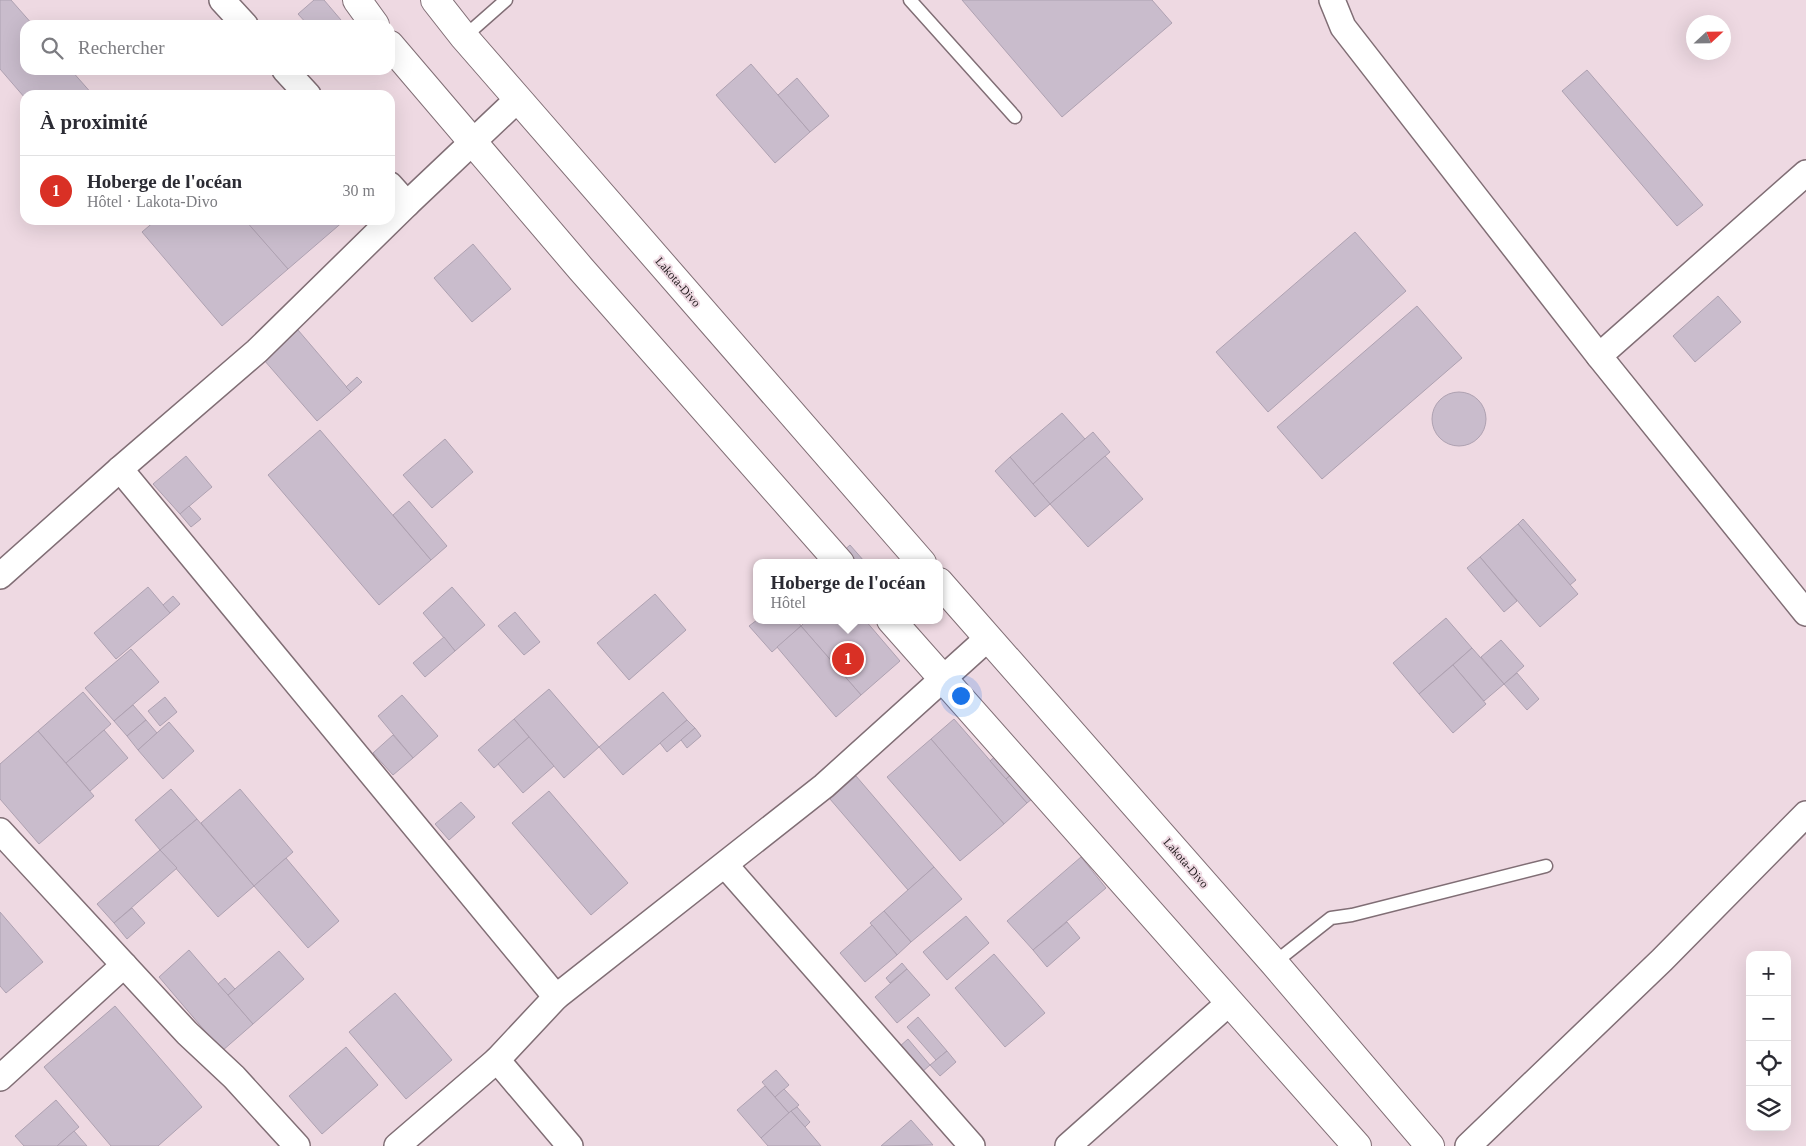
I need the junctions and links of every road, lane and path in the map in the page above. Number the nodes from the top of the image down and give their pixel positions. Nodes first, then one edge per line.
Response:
1 (222, 0) edge
2 (357, 0) edge
3 (435, 0) edge
4 (506, 0) edge
5 (910, 0) edge
6 (1332, 0) edge
7 (240, 20) edge
8 (371, 20) edge
9 (464, 37) junction
10 (395, 50) edge
11 (290, 75) edge
12 (304, 90) edge
13 (518, 99) junction
14 (1015, 117) dead end
15 (473, 142) junction
16 (1806, 173) edge
17 (395, 191) edge
18 (407, 204) junction
19 (395, 216) edge
20 (386, 225) edge
21 (1599, 356) junction
22 (120, 469) junction
23 (836, 559) edge
24 (919, 559) edge
25 (0, 576) edge
26 (943, 587) edge
27 (1806, 613) edge
28 (894, 624) edge
29 (988, 638) junction
30 (942, 679) junction
31 (1806, 814) edge
32 (0, 831) edge
33 (725, 865) junction
34 (1546, 866) dead end
35 (1274, 963) junction
36 (124, 966) junction
37 (556, 997) junction
38 (1230, 1002) junction
39 (497, 1060) junction
40 (0, 1078) edge
41 (297, 1146) edge
42 (397, 1146) edge
43 (570, 1146) edge
44 (972, 1146) edge
45 (1068, 1146) edge
46 (1357, 1146) edge
47 (1430, 1146) edge
48 (1468, 1146) edge

1 - 7 street
2 - 8 main road
3 - 9 main road, Lakota-Divo
4 - 9 lane
5 - 14 lane
6 - 21 street
9 - 13 main road, Lakota-Divo
10 - 15 main road
11 - 12 street
13 - 15 street
13 - 24 main road, Lakota-Divo
15 - 18 street
15 - 23 main road
16 - 21 street
17 - 18 street
18 - 19 street
20 - 22 street
21 - 27 street
22 - 25 street
22 - 37 street
26 - 29 main road, Lakota-Divo
28 - 30 main road
29 - 30 street
29 - 35 main road, Lakota-Divo
30 - 33 street
30 - 38 main road
31 - 48 street
32 - 36 street
33 - 37 street
33 - 44 street
34 - 35 lane
35 - 47 main road, Lakota-Divo
36 - 40 street
36 - 41 street
37 - 39 street
38 - 45 street
38 - 46 main road
39 - 42 street
39 - 43 street

